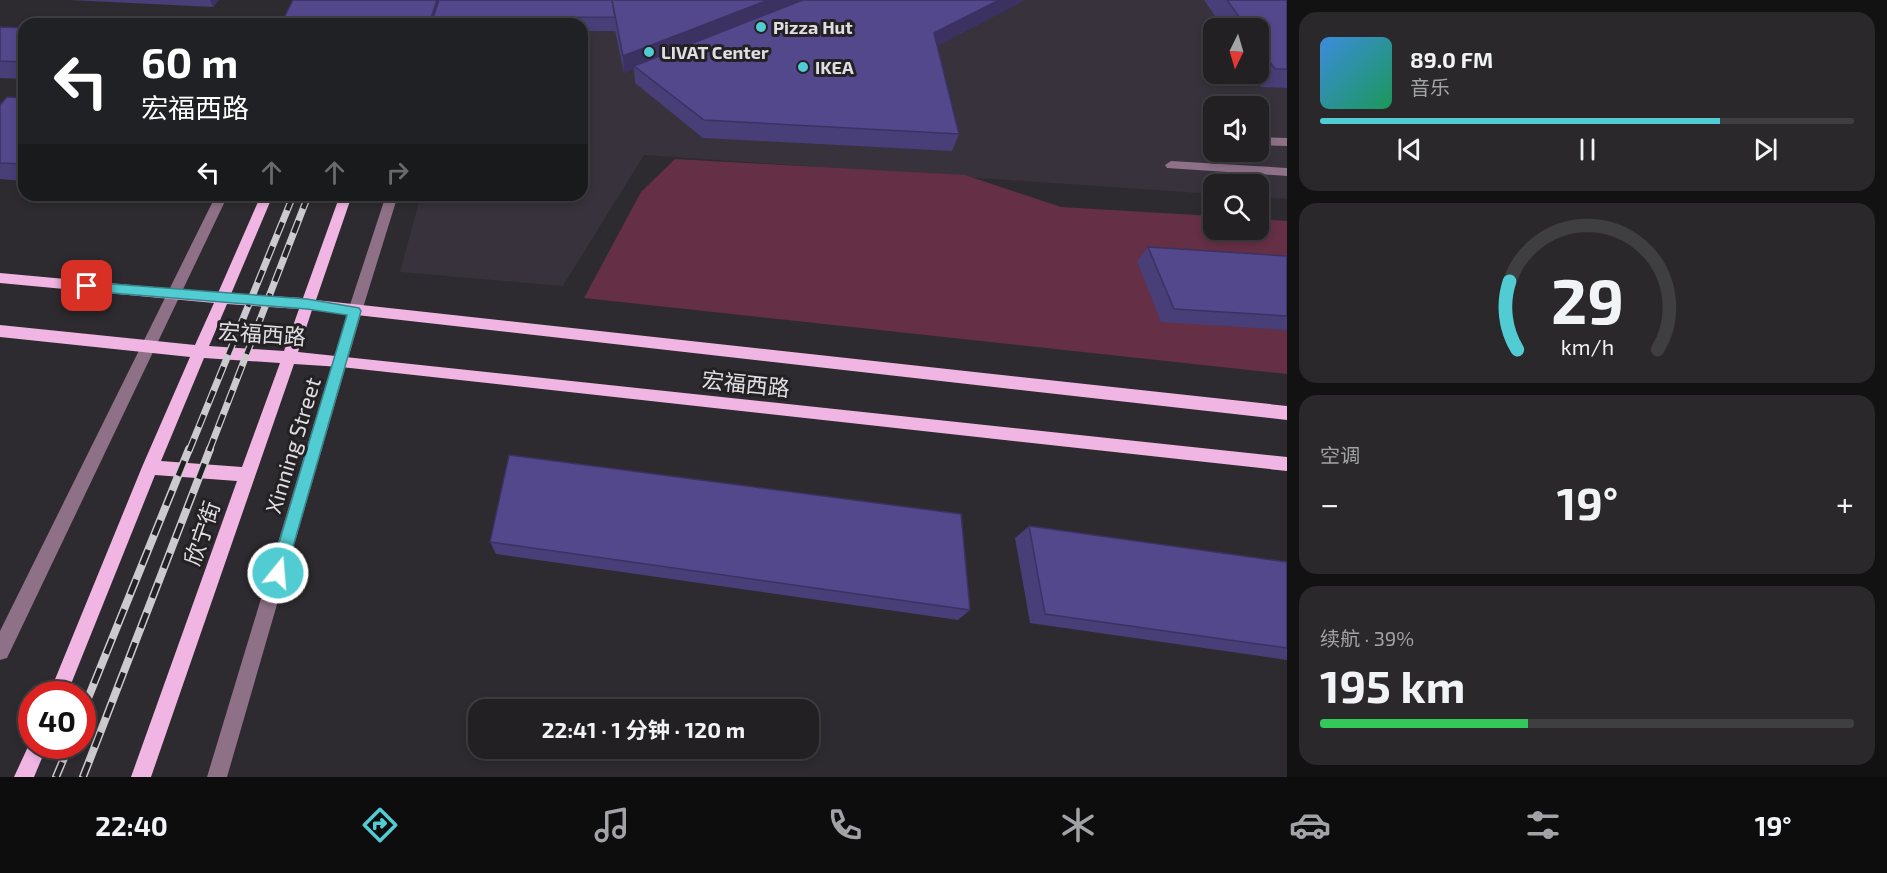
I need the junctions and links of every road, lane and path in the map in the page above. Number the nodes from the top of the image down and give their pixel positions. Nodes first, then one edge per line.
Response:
1 (1269, 141) edge
2 (1287, 142) edge
3 (1171, 165) dead end
4 (1287, 172) edge
5 (219, 201) edge
6 (264, 201) edge
7 (344, 201) edge
8 (390, 201) edge
9 (0, 278) edge
10 (173, 295) junction
11 (223, 298) junction
12 (307, 304) junction
13 (355, 311) junction
14 (0, 332) edge
15 (147, 348) junction
16 (200, 351) junction
17 (288, 357) junction
18 (341, 361) junction
19 (1287, 413) edge
20 (1287, 464) edge
21 (150, 467) junction
22 (247, 475) junction
23 (0, 651) edge
24 (63, 681) edge
25 (32, 759) edge
26 (24, 777) edge
27 (141, 777) edge
28 (217, 777) edge

1 - 2 street
3 - 4 street
5 - 10 street
6 - 11 main road
7 - 12 main road
8 - 13 street, Xinning Street
9 - 10 main road, 宏福西路
10 - 11 main road, 宏福西路
10 - 15 street
11 - 12 main road, 宏福西路
11 - 16 main road
12 - 13 main road, 宏福西路
12 - 17 main road, 欣宁街
13 - 18 street, Xinning Street
13 - 19 main road, 宏福西路
14 - 15 main road, 宏福西路
15 - 16 main road, 宏福西路
15 - 23 street
16 - 17 main road, 宏福西路
16 - 21 main road
17 - 18 main road, 宏福西路
17 - 22 main road, 欣宁街
18 - 20 main road, 宏福西路
18 - 28 street, Xinning Street
21 - 22 main road
21 - 24 main road
22 - 27 main road, 欣宁街
25 - 26 main road

